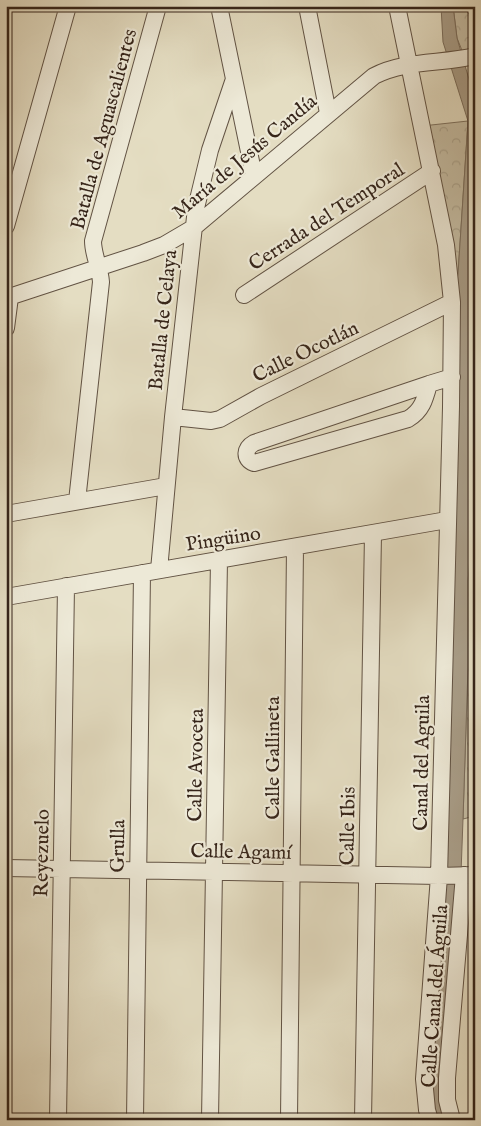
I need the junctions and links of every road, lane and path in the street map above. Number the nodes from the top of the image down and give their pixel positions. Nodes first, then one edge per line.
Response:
1 (68, 6) edge
2 (158, 6) edge
3 (219, 6) edge
4 (307, 6) edge
5 (397, 6) edge
6 (470, 57) edge
7 (408, 64) junction
8 (234, 79) junction
9 (328, 113) junction
10 (432, 171) junction
11 (254, 176) junction
12 (6, 226) edge
13 (193, 228) junction
14 (99, 266) junction
15 (244, 295) dead end
16 (8, 297) edge
17 (452, 302) junction
18 (6, 328) edge
19 (452, 376) junction
20 (429, 384) junction
21 (333, 416) junction
22 (174, 417) junction
23 (337, 439) junction
24 (166, 486) junction
25 (77, 501) junction
26 (6, 514) edge
27 (447, 520) junction
28 (373, 534) junction
29 (295, 547) junction
30 (219, 560) junction
31 (159, 570) junction
32 (142, 573) junction
33 (66, 586) junction
34 (6, 596) edge
35 (6, 868) edge
36 (62, 869) junction
37 (138, 870) junction
38 (215, 871) junction
39 (292, 873) junction
40 (368, 874) junction
41 (457, 876) edge
42 (58, 1120) edge
43 (135, 1120) edge
44 (210, 1120) edge
45 (289, 1120) edge
46 (363, 1120) edge
47 (430, 1120) edge
48 (452, 1120) edge

1 - 12 street
2 - 14 street, Batalla de Aguascalientes
3 - 8 street
4 - 9 street
5 - 7 street, Canal del Aguila
6 - 7 street, María de Jesús Candía
7 - 9 street, María de Jesús Candía
7 - 10 street, Canal del Aguila
8 - 11 street
8 - 13 street, Batalla de Celaya
9 - 11 street, María de Jesús Candía
10 - 15 street, Cerrada del Temporal
10 - 17 street, Canal del Aguila
11 - 13 street, María de Jesús Candía
13 - 14 street, María de Jesús Candía
13 - 22 street, Batalla de Celaya
14 - 16 street, María de Jesús Candía
14 - 25 street, Batalla de Aguascalientes
16 - 18 street
17 - 19 street, Canal del Aguila
17 - 22 street, Calle Ocotlán
19 - 20 street
19 - 27 street, Canal del Aguila
20 - 21 street
20 - 23 street
21 - 23 street
21 - 23 street
22 - 24 street, Batalla de Celaya
24 - 25 street
24 - 31 street, Batalla de Celaya
25 - 26 street
27 - 28 street, Pingüino
27 - 41 street, Canal del Aguila
28 - 29 street, Pingüino
28 - 40 street, Calle Ibis
29 - 30 street, Pingüino
29 - 39 street, Calle Gallineta
30 - 31 street, Pingüino
30 - 38 street, Calle Avoceta
31 - 32 street, Pingüino
32 - 33 street, Pingüino
32 - 37 street, Grulla
33 - 34 street, Pingüino
33 - 36 street, Reyezuelo
35 - 36 street, Calle Agamí
36 - 37 street, Calle Agamí
36 - 42 street, Reyezuelo
37 - 38 street, Calle Agamí
37 - 43 street, Grulla
38 - 39 street, Calle Agamí
38 - 44 street, Calle Avoceta
39 - 40 street, Calle Agamí
39 - 45 street, Calle Gallineta
40 - 41 street, Calle Agamí
40 - 46 street, Calle Ibis
41 - 47 street, Canal del Aguila
41 - 48 street, Calle Canal del Águila

